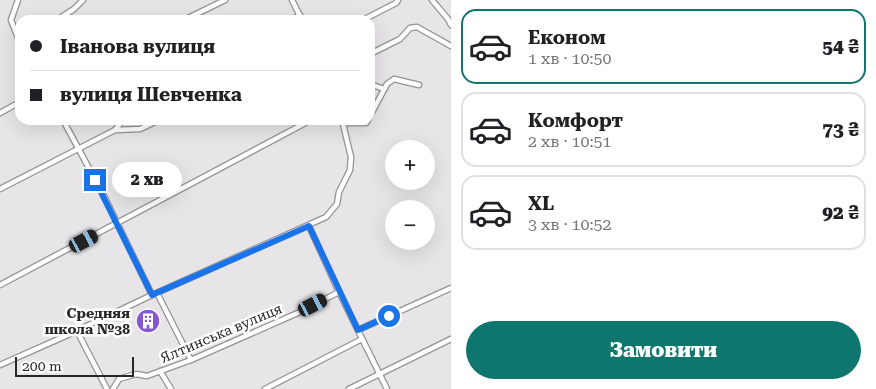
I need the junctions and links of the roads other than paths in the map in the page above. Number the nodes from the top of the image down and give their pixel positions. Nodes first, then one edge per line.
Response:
1 (18, 0) edge
2 (83, 0) edge
3 (225, 0) edge
4 (292, 0) edge
5 (398, 0) edge
6 (432, 0) edge
7 (65, 15) edge
8 (194, 15) edge
9 (300, 15) edge
10 (373, 15) edge
11 (451, 25) edge
12 (15, 32) edge
13 (451, 46) edge
14 (375, 52) edge
15 (419, 85) dead end
16 (375, 86) edge
17 (384, 89) junction
18 (15, 105) edge
19 (375, 106) edge
20 (0, 113) edge
21 (65, 125) edge
22 (119, 125) edge
23 (148, 125) edge
24 (302, 125) edge
25 (344, 125) edge
26 (115, 130) junction
27 (77, 149) junction
28 (0, 189) edge
29 (117, 224) junction
30 (309, 226) junction
31 (0, 285) edge
32 (451, 288) edge
33 (339, 292) junction
34 (154, 294) junction
35 (358, 330) junction
36 (77, 331) junction
37 (362, 338) junction
38 (451, 339) edge
39 (191, 360) junction
40 (0, 365) edge
41 (160, 371) junction
42 (380, 375) junction
43 (107, 389) edge
44 (113, 389) edge
45 (171, 389) edge
46 (266, 389) edge
47 (349, 389) edge
48 (387, 389) edge

1 - 12 street
2 - 7 street
3 - 8 street
4 - 9 street
5 - 10 street
6 - 11 street
13 - 14 street
15 - 17 street
16 - 17 street
17 - 19 street
18 - 20 street
21 - 27 street
22 - 26 street
23 - 26 street
24 - 29 street
25 - 30 street
26 - 27 street
27 - 28 street
27 - 29 street
29 - 31 street
29 - 34 street
30 - 33 street
30 - 34 street
32 - 35 street
33 - 35 street
33 - 39 street, Ялтинська вулиця
34 - 36 street
34 - 39 street
35 - 37 street
36 - 40 street
36 - 43 street
37 - 42 street
37 - 46 street
38 - 42 street
39 - 41 street, Ялтинська вулиця
41 - 44 street, Ялтинська вулиця
41 - 45 street
42 - 47 street
42 - 48 street

